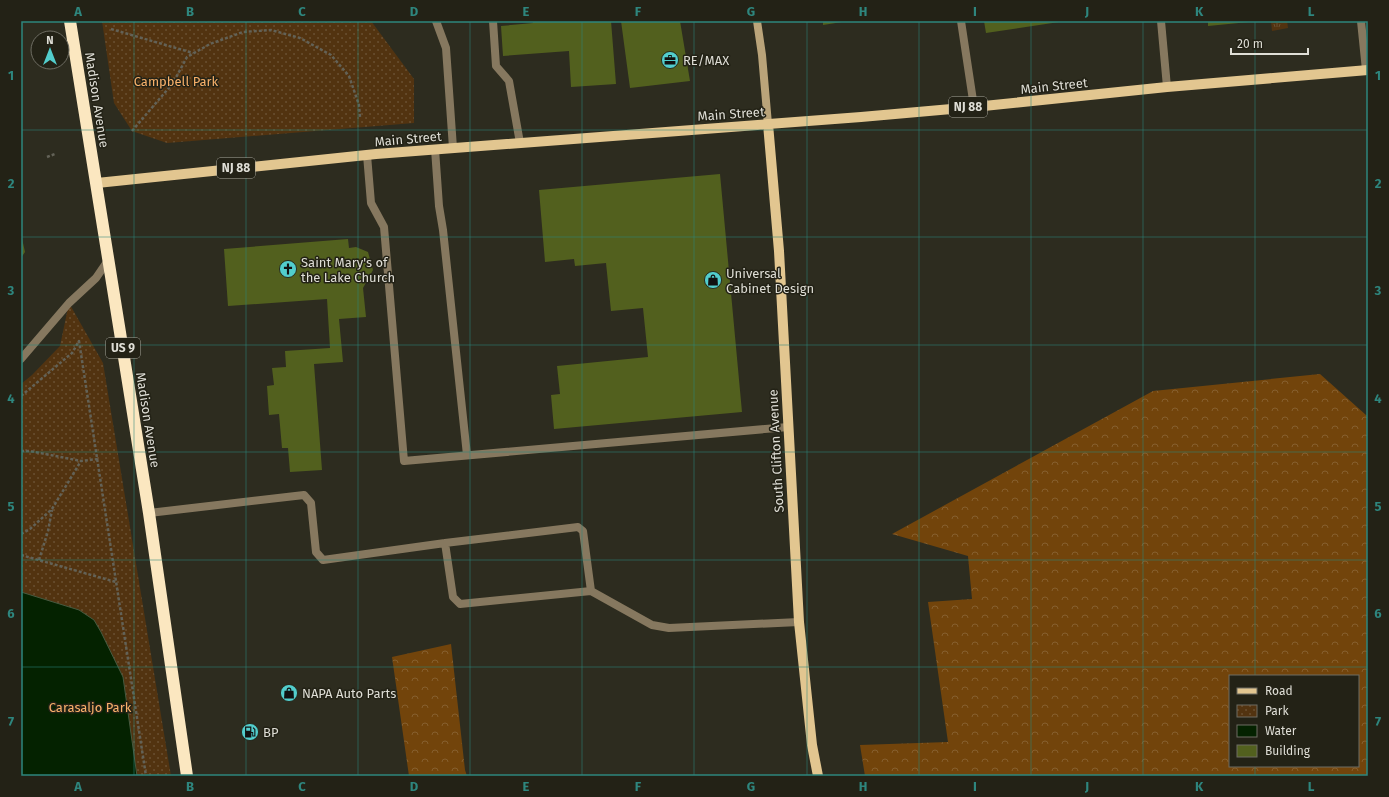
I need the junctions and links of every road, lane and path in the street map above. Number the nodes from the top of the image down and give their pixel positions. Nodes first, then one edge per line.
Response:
1 (70, 21) edge
2 (436, 21) edge
3 (493, 21) edge
4 (757, 21) edge
5 (961, 21) edge
6 (1161, 21) edge
7 (1360, 21) edge
8 (111, 29) dead end
9 (194, 54) junction
10 (1367, 70) edge
11 (1167, 87) junction
12 (974, 107) junction
13 (360, 117) dead end
14 (768, 124) junction
15 (132, 131) dead end
16 (520, 143) junction
17 (453, 148) junction
18 (436, 149) junction
19 (55, 154) dead end
20 (367, 155) junction
21 (47, 157) dead end
22 (96, 182) junction
23 (109, 259) junction
24 (21, 359) edge
25 (21, 396) edge
26 (788, 427) junction
27 (21, 451) edge
28 (466, 455) junction
29 (98, 459) junction
30 (81, 461) junction
31 (52, 509) junction
32 (148, 513) junction
33 (21, 534) edge
34 (445, 543) junction
35 (21, 555) edge
36 (39, 560) junction
37 (116, 582) junction
38 (591, 591) junction
39 (799, 622) junction
40 (146, 776) edge
41 (187, 776) edge
42 (818, 776) edge

1 - 22 highway, Madison Avenue / US 9
2 - 17 street
3 - 16 street
4 - 14 street
5 - 12 street
6 - 11 street
7 - 10 street
8 - 9 path
9 - 13 path
9 - 15 path
10 - 11 main road, Main Street / NJ 88
11 - 12 main road, Main Street / NJ 88
12 - 14 main road, Main Street / NJ 88
14 - 16 main road, Main Street / NJ 88
14 - 26 main road, South Clifton Avenue
16 - 17 main road, Main Street / NJ 88
17 - 18 main road, Main Street / NJ 88
18 - 20 main road, Main Street / NJ 88
18 - 28 street
19 - 21 path
20 - 22 main road, Main Street / NJ 88
20 - 28 street
22 - 23 highway, Madison Avenue / US 9
23 - 24 street
23 - 32 highway, Madison Avenue / US 9
25 - 29 path
26 - 28 street
26 - 39 main road, South Clifton Avenue
27 - 30 path
29 - 30 path
29 - 37 path
30 - 31 path
31 - 33 path
31 - 36 path
32 - 34 street
32 - 41 highway, Madison Avenue / US 9
34 - 38 street
34 - 38 street
35 - 36 path
36 - 37 path
37 - 40 path
38 - 39 street
39 - 42 main road, South Clifton Avenue

